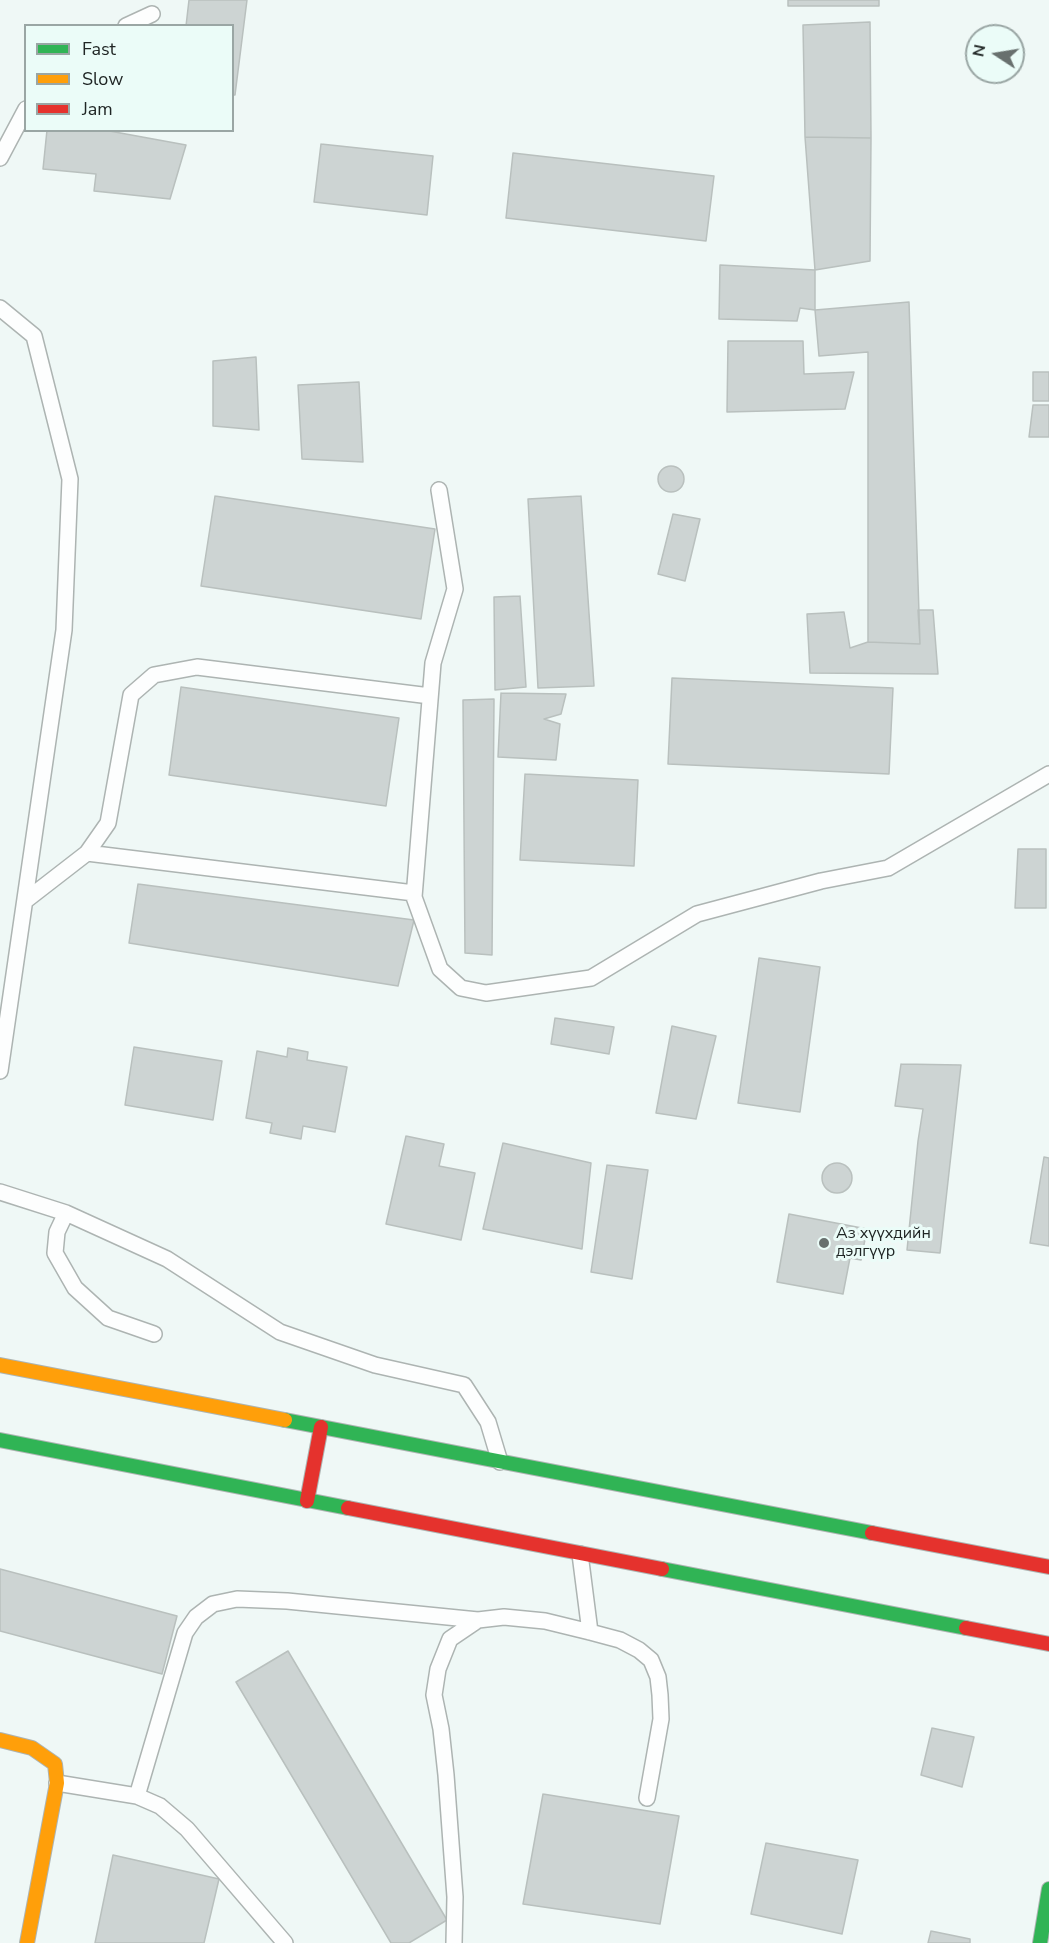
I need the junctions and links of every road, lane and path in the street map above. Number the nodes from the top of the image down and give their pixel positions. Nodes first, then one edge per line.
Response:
1 (152, 14) dead end
2 (130, 24) edge
3 (24, 113) edge
4 (0, 158) edge
5 (0, 308) edge
6 (439, 490) dead end
7 (430, 696) junction
8 (1049, 774) edge
9 (87, 853) junction
10 (414, 893) junction
11 (25, 901) junction
12 (0, 1071) edge
13 (0, 1192) edge
14 (66, 1213) junction
15 (154, 1334) dead end
16 (0, 1365) edge
17 (321, 1427) junction
18 (0, 1440) edge
19 (500, 1462) junction
20 (307, 1501) junction
21 (580, 1554) junction
22 (1049, 1567) edge
23 (478, 1620) junction
24 (590, 1632) junction
25 (1049, 1644) edge
26 (0, 1740) edge
27 (57, 1783) junction
28 (137, 1796) junction
29 (647, 1798) dead end
30 (1049, 1888) edge
31 (27, 1943) edge
32 (285, 1943) edge
33 (454, 1943) edge
34 (1040, 1943) edge

1 - 2 lane
3 - 4 lane
5 - 11 lane
6 - 7 lane
7 - 9 lane
7 - 10 lane
8 - 10 lane
9 - 10 lane
9 - 11 lane
11 - 12 lane
13 - 14 lane
14 - 15 lane
14 - 19 lane
16 - 17 main road
17 - 19 main road
17 - 20 main road
18 - 20 main road
19 - 22 main road
20 - 21 main road
21 - 24 lane
21 - 25 main road
23 - 24 lane
23 - 28 lane
23 - 33 lane
24 - 29 lane
26 - 27 main road
27 - 28 lane
27 - 31 main road
28 - 32 lane
30 - 34 main road

